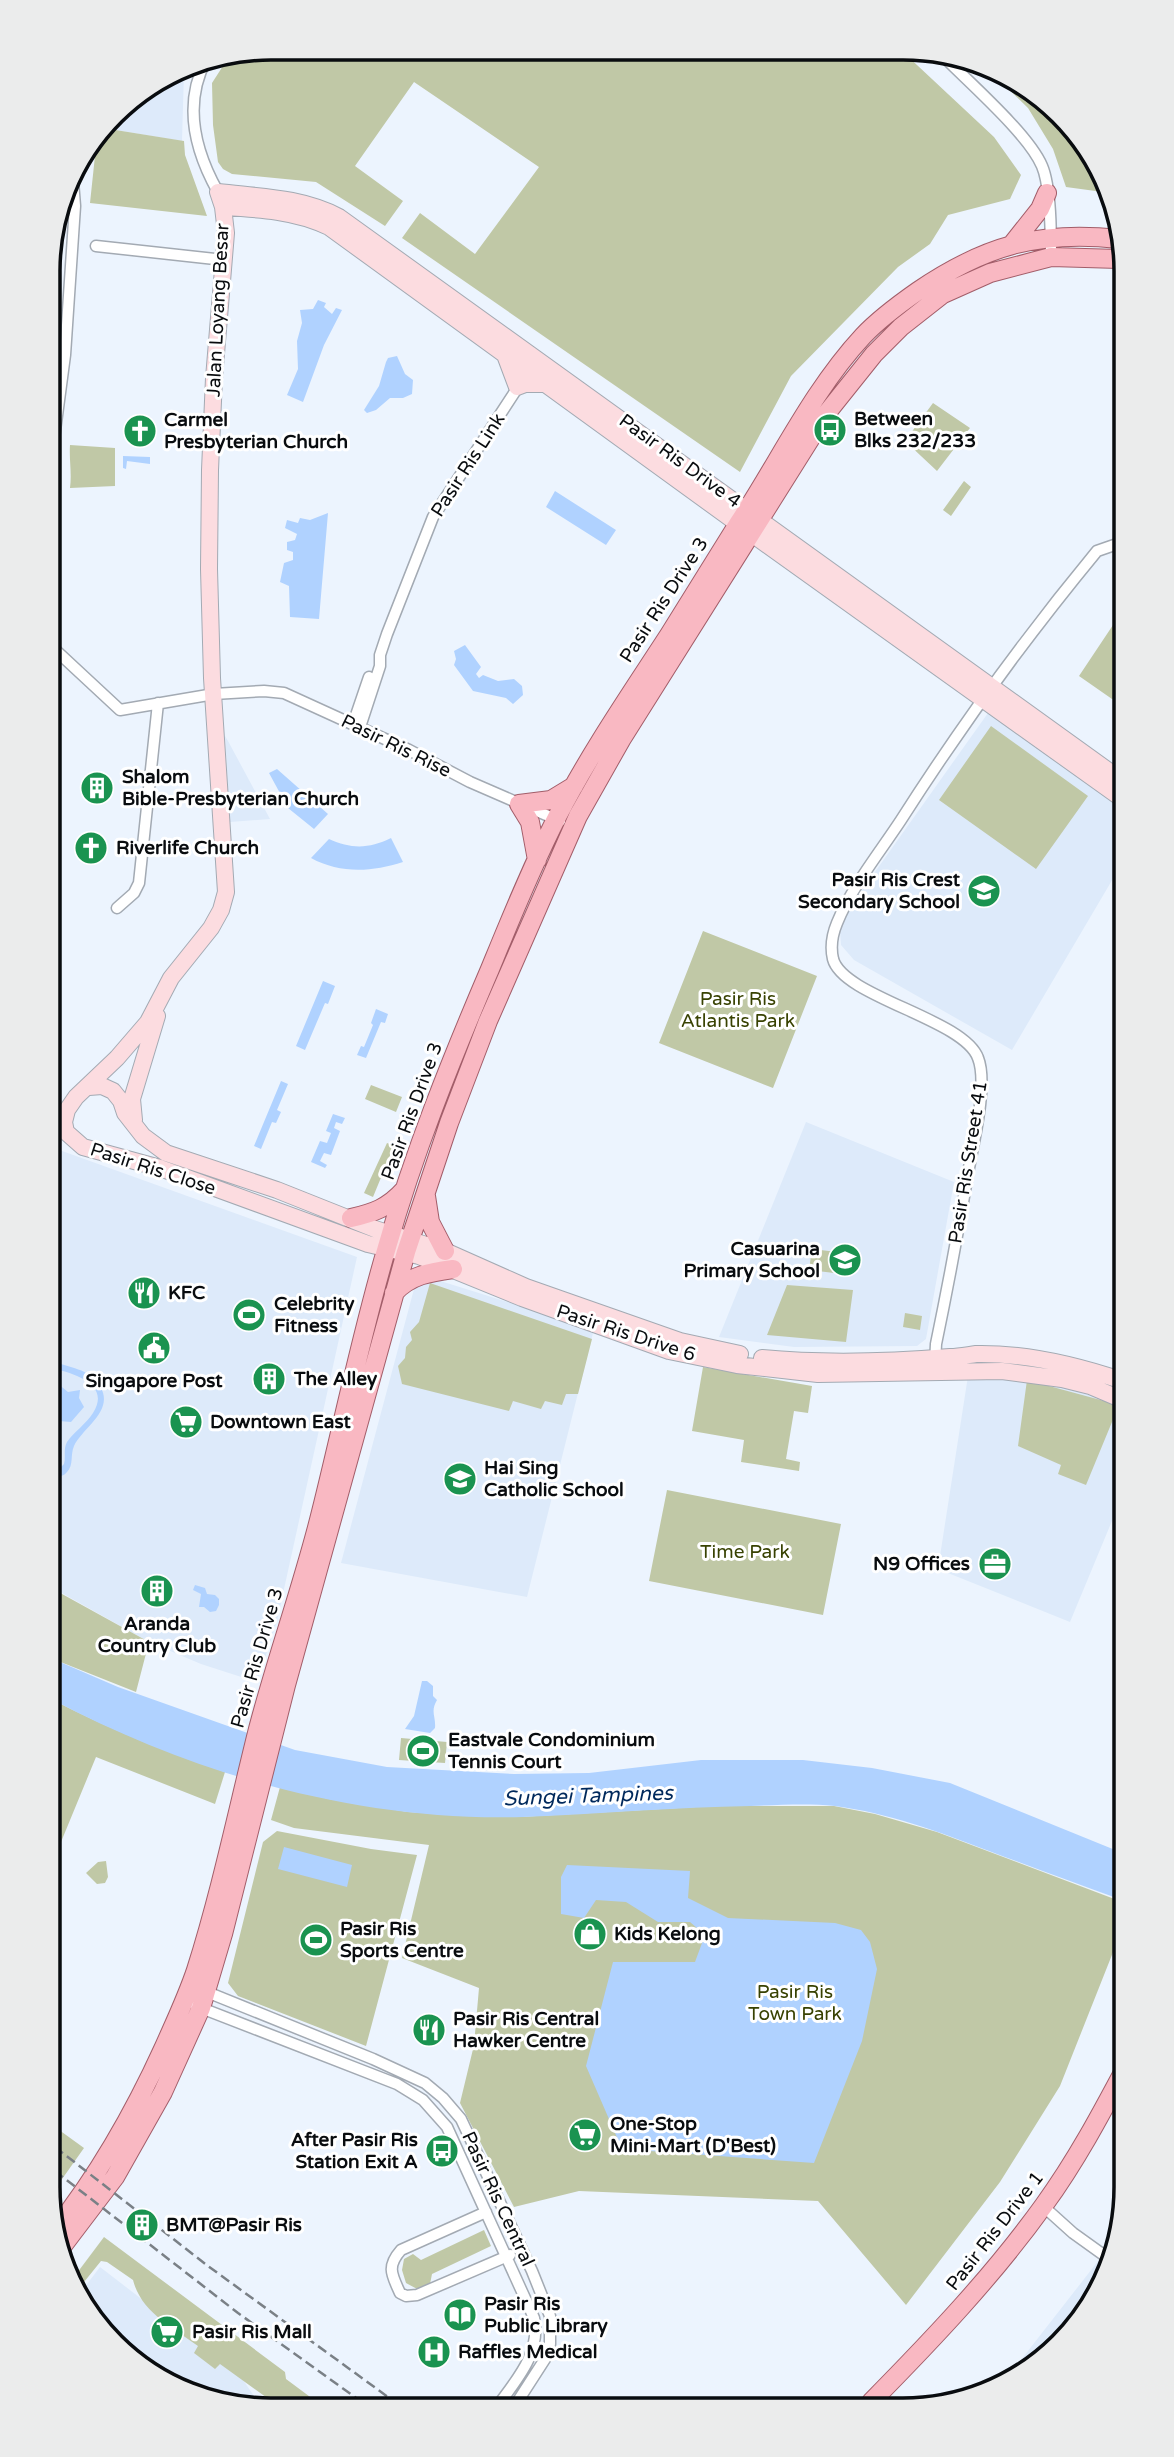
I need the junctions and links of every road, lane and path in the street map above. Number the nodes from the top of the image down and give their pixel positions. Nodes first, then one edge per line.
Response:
1 (952, 66) edge
2 (202, 72) edge
3 (1047, 193) junction
4 (73, 199) edge
5 (220, 200) junction
6 (254, 209) junction
7 (226, 233) junction
8 (1051, 238) junction
9 (1112, 238) edge
10 (1013, 243) junction
11 (96, 246) dead end
12 (1051, 257) junction
13 (1114, 259) edge
14 (224, 260) junction
15 (505, 355) junction
16 (533, 365) junction
17 (545, 384) junction
18 (517, 387) junction
19 (60, 391) edge
20 (750, 522) junction
21 (1114, 545) edge
22 (60, 654) edge
23 (987, 692) junction
24 (214, 694) junction
25 (158, 703) junction
26 (357, 725) junction
27 (1114, 775) edge
28 (575, 785) junction
29 (1114, 792) edge
30 (519, 804) junction
31 (556, 819) junction
32 (572, 827) junction
33 (537, 860) junction
34 (117, 908) dead end
35 (164, 994) junction
36 (117, 1058) junction
37 (142, 1067) junction
38 (89, 1087) junction
39 (135, 1124) junction
40 (407, 1187) junction
41 (426, 1192) junction
42 (293, 1196) junction
43 (285, 1214) junction
44 (351, 1218) junction
45 (389, 1241) junction
46 (408, 1246) junction
47 (446, 1251) junction
48 (453, 1269) junction
49 (394, 1293) junction
50 (935, 1364) junction
51 (1114, 1378) edge
52 (1114, 1396) edge
53 (265, 1735) junction
54 (196, 1997) junction
55 (1114, 2089) edge
56 (1114, 2105) edge
57 (1046, 2209) junction
58 (486, 2212) junction
59 (62, 2220) edge
60 (67, 2241) edge
61 (522, 2250) junction
62 (1103, 2254) edge
63 (506, 2257) junction
64 (503, 2398) edge
65 (520, 2398) edge
66 (875, 2398) edge
67 (889, 2398) edge

1 - 3 street
2 - 5 street, Jalan Loyang Besar
3 - 8 street
3 - 10 main road
4 - 19 street
5 - 6 street, Pasir Ris Drive 4
5 - 7 street, Jalan Loyang Besar
5 - 16 street, Pasir Ris Drive 4
6 - 7 street
6 - 15 street, Pasir Ris Drive 4
7 - 14 street, Jalan Loyang Besar
8 - 9 main road, Pasir Ris Drive 3
8 - 10 main road, Pasir Ris Drive 3
8 - 12 street
10 - 20 main road, Pasir Ris Drive 3
11 - 14 street
12 - 13 main road, Pasir Ris Drive 3
12 - 20 main road, Pasir Ris Drive 3
14 - 24 street, Jalan Loyang Besar
15 - 16 street, Pasir Ris Drive 4
15 - 18 street
16 - 17 street, Pasir Ris Drive 4
16 - 18 street, Pasir Ris Link
16 - 20 street, Pasir Ris Drive 4
17 - 18 street
17 - 20 street, Pasir Ris Drive 4
18 - 26 street, Pasir Ris Link
20 - 23 street, Pasir Ris Drive 4
20 - 28 main road, Pasir Ris Drive 3
20 - 32 main road, Pasir Ris Drive 3
21 - 23 street
22 - 25 street
23 - 27 street, Pasir Ris Drive 4
23 - 29 street, Pasir Ris Drive 4
23 - 50 street, Pasir Ris Street 41
24 - 25 street
24 - 26 street, Pasir Ris Rise
24 - 35 street, Jalan Loyang Besar
25 - 34 street
26 - 30 street, Pasir Ris Rise
28 - 30 main road
28 - 31 main road, Pasir Ris Drive 3
30 - 31 street, Pasir Ris Rise
30 - 33 main road
31 - 32 street, Pasir Ris Rise
31 - 33 main road, Pasir Ris Drive 3
32 - 41 main road, Pasir Ris Drive 3
33 - 40 main road, Pasir Ris Drive 3
35 - 36 street, Jalan Loyang Besar
35 - 37 street, Jalan Loyang Besar
36 - 37 street
36 - 38 street, Jalan Loyang Besar
37 - 39 street, Jalan Loyang Besar
38 - 39 street, Pasir Ris Close
38 - 43 street, Pasir Ris Close
39 - 42 street, Pasir Ris Close
40 - 44 main road
40 - 45 main road, Pasir Ris Drive 3
41 - 46 main road, Pasir Ris Drive 3
41 - 47 main road
42 - 43 street
42 - 44 street, Pasir Ris Close
43 - 45 street, Pasir Ris Close
44 - 45 street, Pasir Ris Close
45 - 46 street, Pasir Ris Drive 6
45 - 53 main road, Pasir Ris Drive 3
46 - 47 street, Pasir Ris Drive 6
46 - 48 street, Pasir Ris Drive 6
46 - 49 main road, Pasir Ris Drive 3
47 - 50 street, Pasir Ris Drive 6
48 - 49 main road
48 - 50 street, Pasir Ris Drive 6
49 - 53 main road, Pasir Ris Drive 3
50 - 51 street, Pasir Ris Drive 6
50 - 52 street, Pasir Ris Drive 6
53 - 54 main road, Pasir Ris Drive 3
54 - 58 street, Pasir Ris Central
54 - 59 main road, Pasir Ris Drive 3
54 - 60 main road, Pasir Ris Drive 3
54 - 61 street, Pasir Ris Central
55 - 57 main road, Pasir Ris Drive 1
56 - 57 main road, Pasir Ris Drive 1
57 - 62 street
57 - 66 main road, Pasir Ris Drive 1
57 - 67 main road, Pasir Ris Drive 1
58 - 63 street, Pasir Ris Central
58 - 63 street
61 - 63 street
61 - 65 street, Pasir Ris Central
63 - 64 street, Pasir Ris Central

